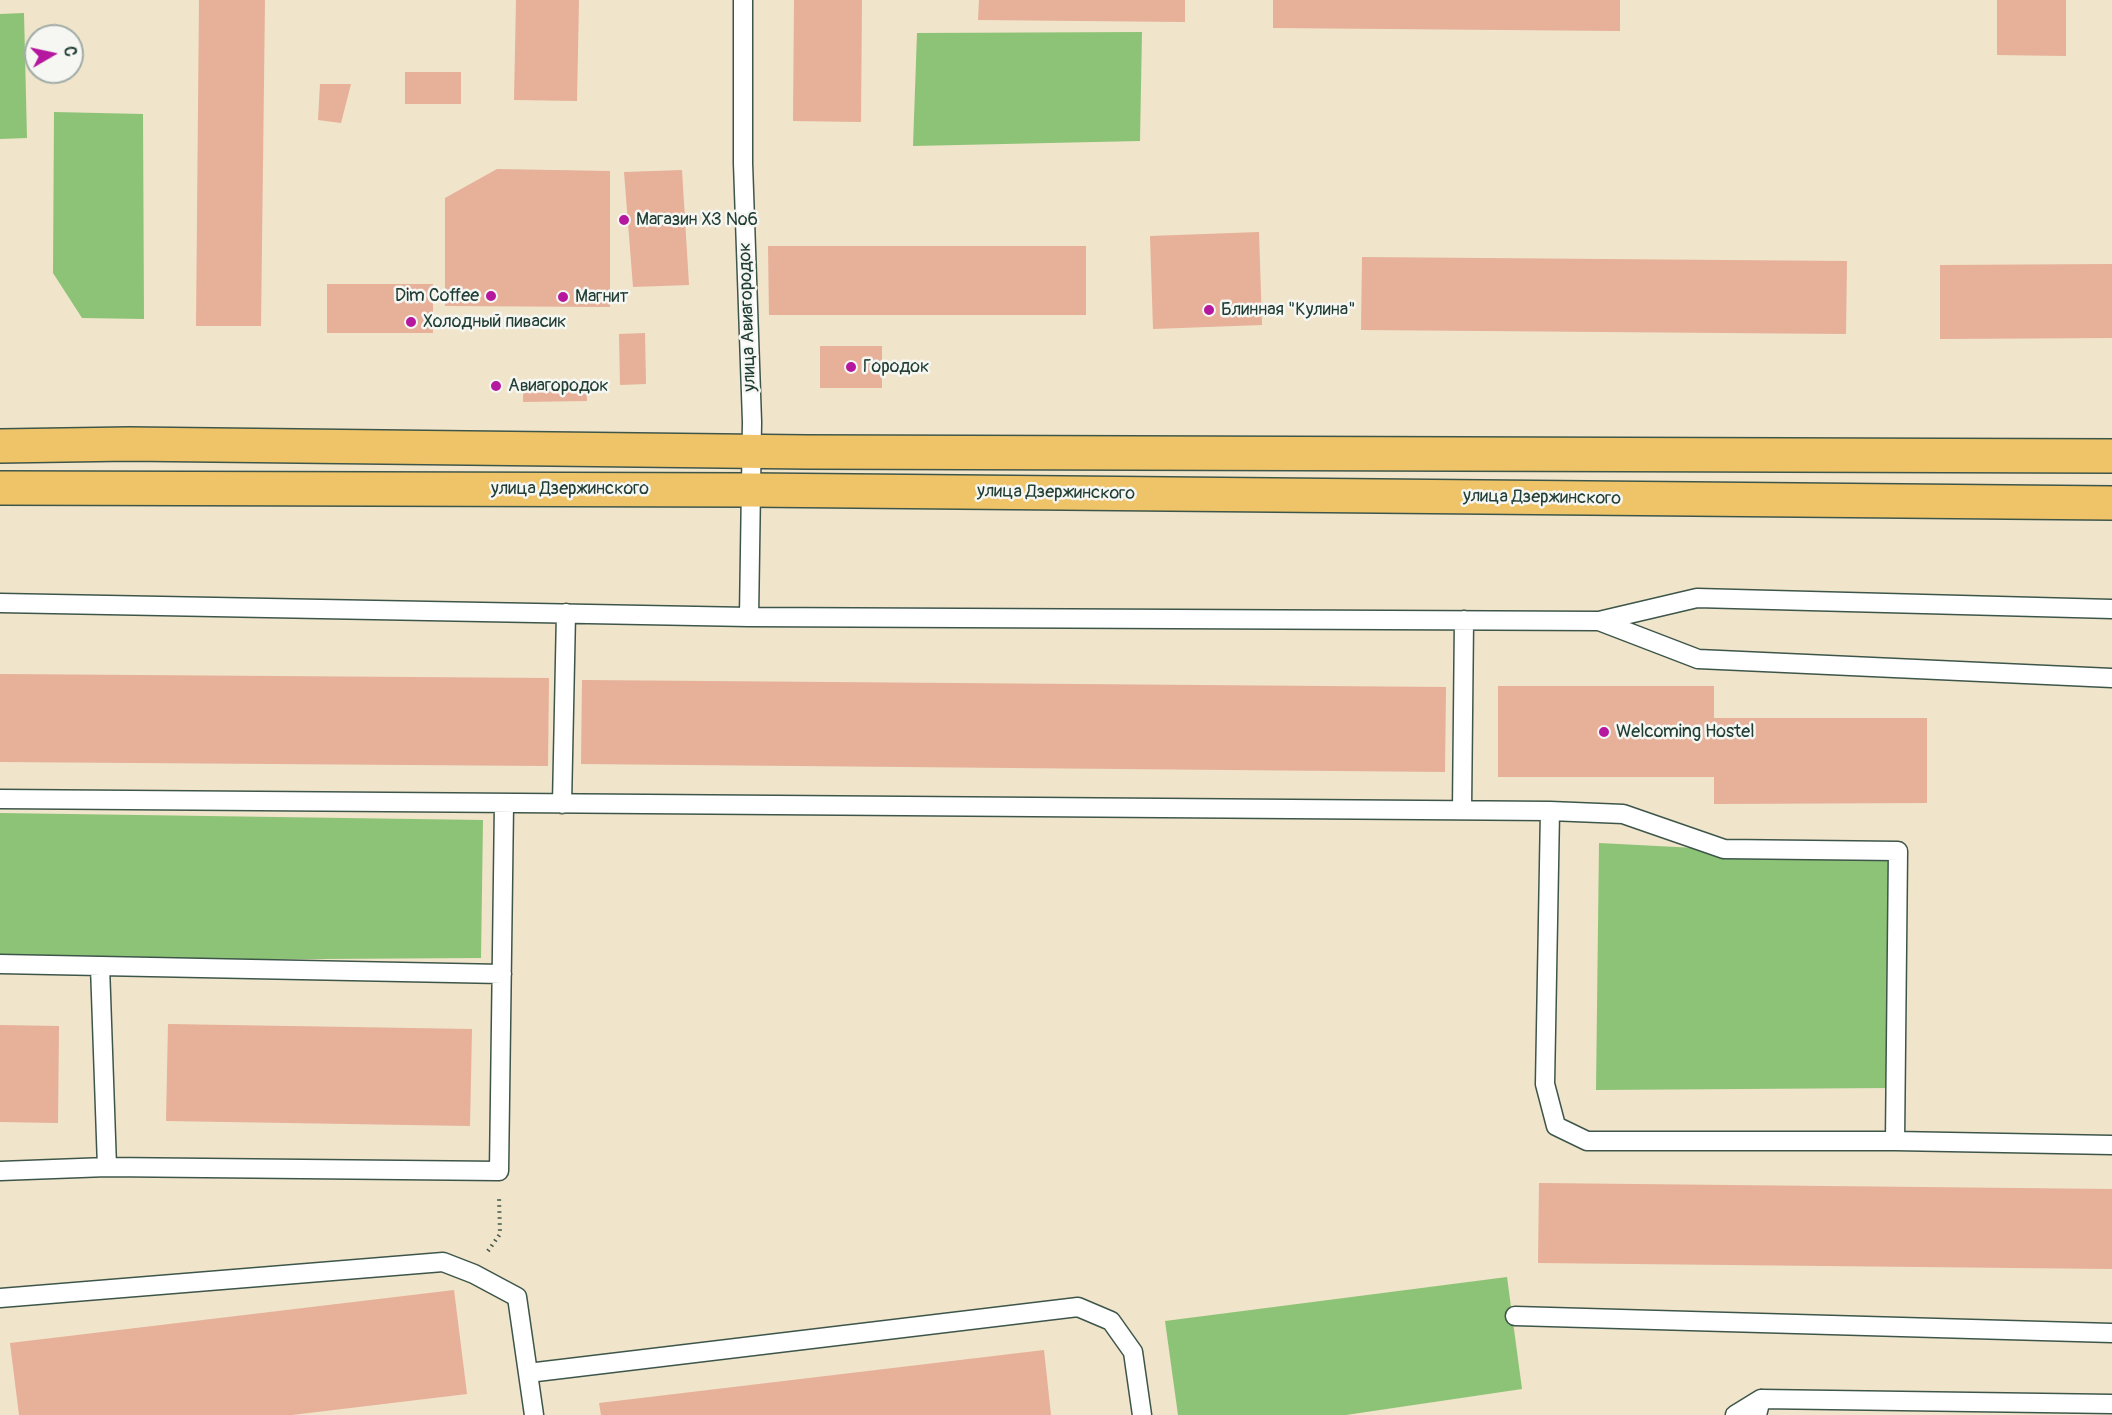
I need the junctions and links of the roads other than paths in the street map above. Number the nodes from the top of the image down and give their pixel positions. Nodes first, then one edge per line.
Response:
1 (743, 0) edge
2 (0, 446) edge
3 (751, 450) junction
4 (2112, 456) edge
5 (0, 488) edge
6 (750, 489) junction
7 (2112, 503) edge
8 (0, 603) edge
9 (2112, 609) edge
10 (566, 613) junction
11 (749, 617) junction
12 (1464, 620) junction
13 (1599, 621) junction
14 (2112, 678) edge
15 (0, 800) edge
16 (504, 804) junction
17 (562, 804) junction
18 (1462, 809) junction
19 (1550, 811) junction
20 (0, 964) edge
21 (100, 966) junction
22 (502, 974) junction
23 (1895, 1142) junction
24 (2112, 1145) edge
25 (106, 1167) junction
26 (0, 1171) edge
27 (0, 1298) edge
28 (1515, 1316) dead end
29 (2112, 1333) edge
30 (528, 1373) junction
31 (2112, 1404) edge
32 (1759, 1407) edge
33 (534, 1415) edge
34 (1142, 1415) edge
35 (1736, 1415) edge

1 - 3 lane, улица Авиагородок
2 - 3 main road
3 - 4 main road
3 - 6 lane, улица Авиагородок
5 - 6 main road, улица Дзержинского
6 - 7 main road, улица Дзержинского
6 - 11 lane, улица Авиагородок
8 - 10 lane
9 - 13 lane
10 - 11 lane
10 - 17 lane
11 - 12 lane
12 - 13 lane
12 - 18 lane
13 - 14 lane
15 - 16 lane
16 - 17 lane
16 - 22 lane
17 - 18 lane
18 - 19 lane
19 - 23 lane
19 - 23 lane
20 - 21 lane
21 - 22 lane
21 - 25 lane
22 - 25 lane
23 - 24 lane
25 - 26 lane
27 - 30 lane
28 - 29 lane
30 - 33 lane
30 - 34 lane
31 - 32 lane
32 - 35 lane

